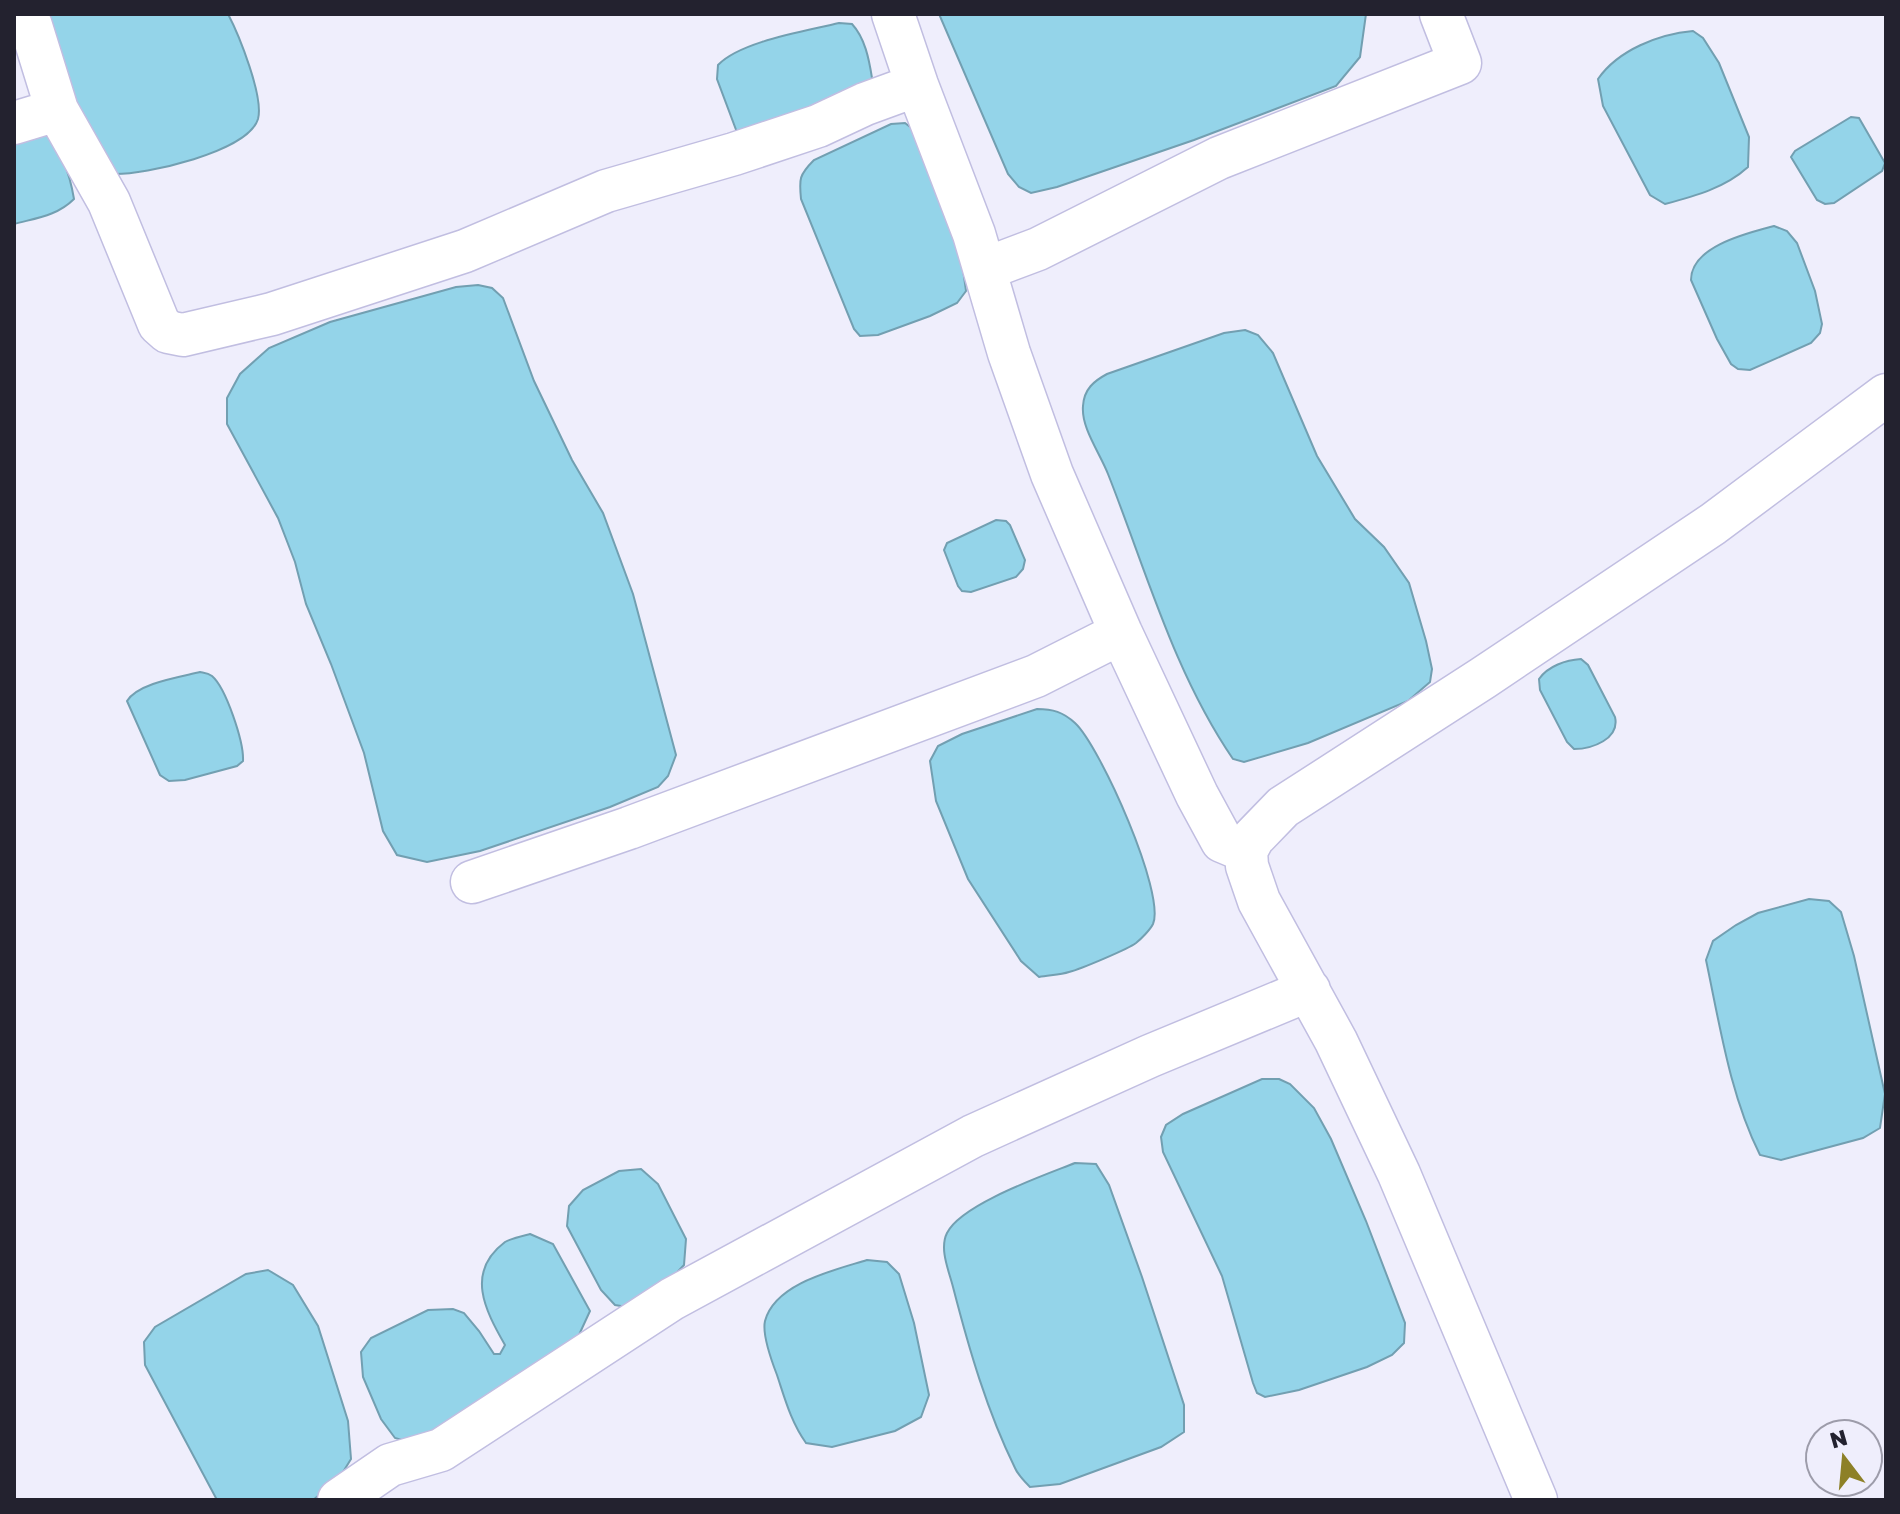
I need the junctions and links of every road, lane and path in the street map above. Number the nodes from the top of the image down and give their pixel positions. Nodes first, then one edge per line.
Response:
1 (25, 14) edge
2 (893, 14) edge
3 (1441, 14) edge
4 (917, 85) junction
5 (57, 110) junction
6 (14, 123) edge
7 (985, 269) junction
8 (1886, 395) edge
9 (1121, 633) junction
10 (1246, 851) junction
11 (472, 882) dead end
12 (1309, 990) junction
13 (339, 1500) edge
14 (1536, 1500) edge

1 - 5 street
2 - 4 street
3 - 7 street
4 - 5 street
4 - 7 street
5 - 6 street
7 - 9 street
8 - 10 street
9 - 10 street
9 - 11 street
10 - 12 street
12 - 13 street
12 - 14 street

